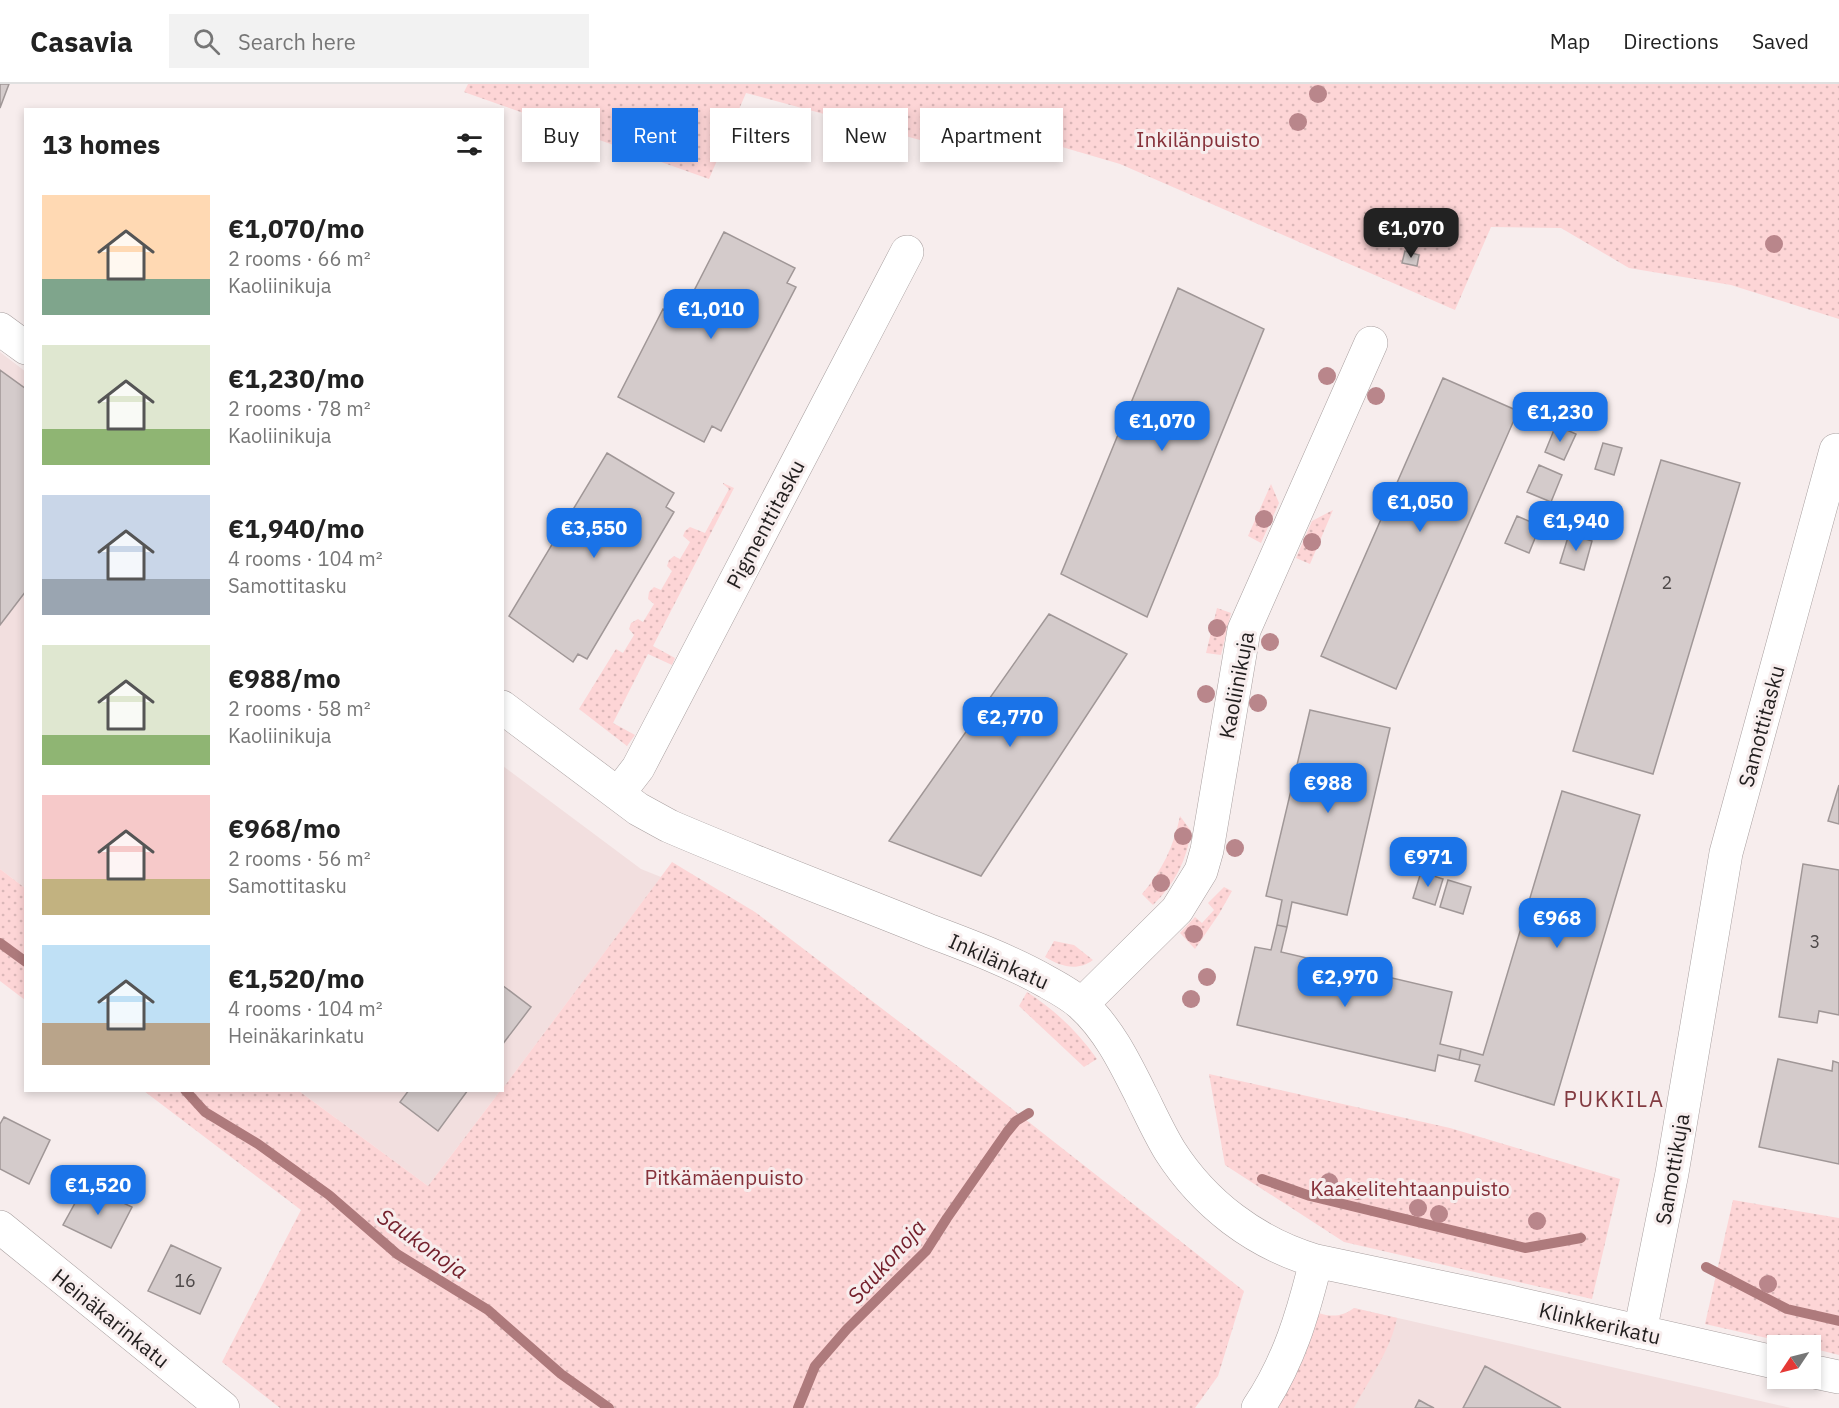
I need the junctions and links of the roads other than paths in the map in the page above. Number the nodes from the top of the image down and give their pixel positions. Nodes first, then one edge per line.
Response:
1 (907, 252) dead end
2 (0, 329) edge
3 (1371, 343) dead end
4 (24, 347) edge
5 (1836, 450) dead end
6 (504, 708) edge
7 (618, 794) junction
8 (1082, 1004) junction
9 (1701, 1006) joint
10 (0, 1227) edge
11 (1316, 1261) junction
12 (1422, 1283) joint
13 (1640, 1332) junction
14 (1767, 1361) edge
15 (1821, 1373) edge
16 (1839, 1377) edge
17 (223, 1408) edge
18 (1258, 1408) edge

1 - 7 street, Pigmenttitasku
2 - 4 street
3 - 8 street, Kaoliinikuja
5 - 9 street, Samottitasku
6 - 7 street, Inkilänkatu
7 - 8 street, Inkilänkatu
8 - 11 street, Inkilänkatu
9 - 13 street, Samottikuja
10 - 17 street, Heinäkarinkatu
11 - 12 street, Inkilänkatu
11 - 18 street
12 - 13 street, Klinkkerikatu
13 - 14 street, Klinkkerikatu
15 - 16 street

